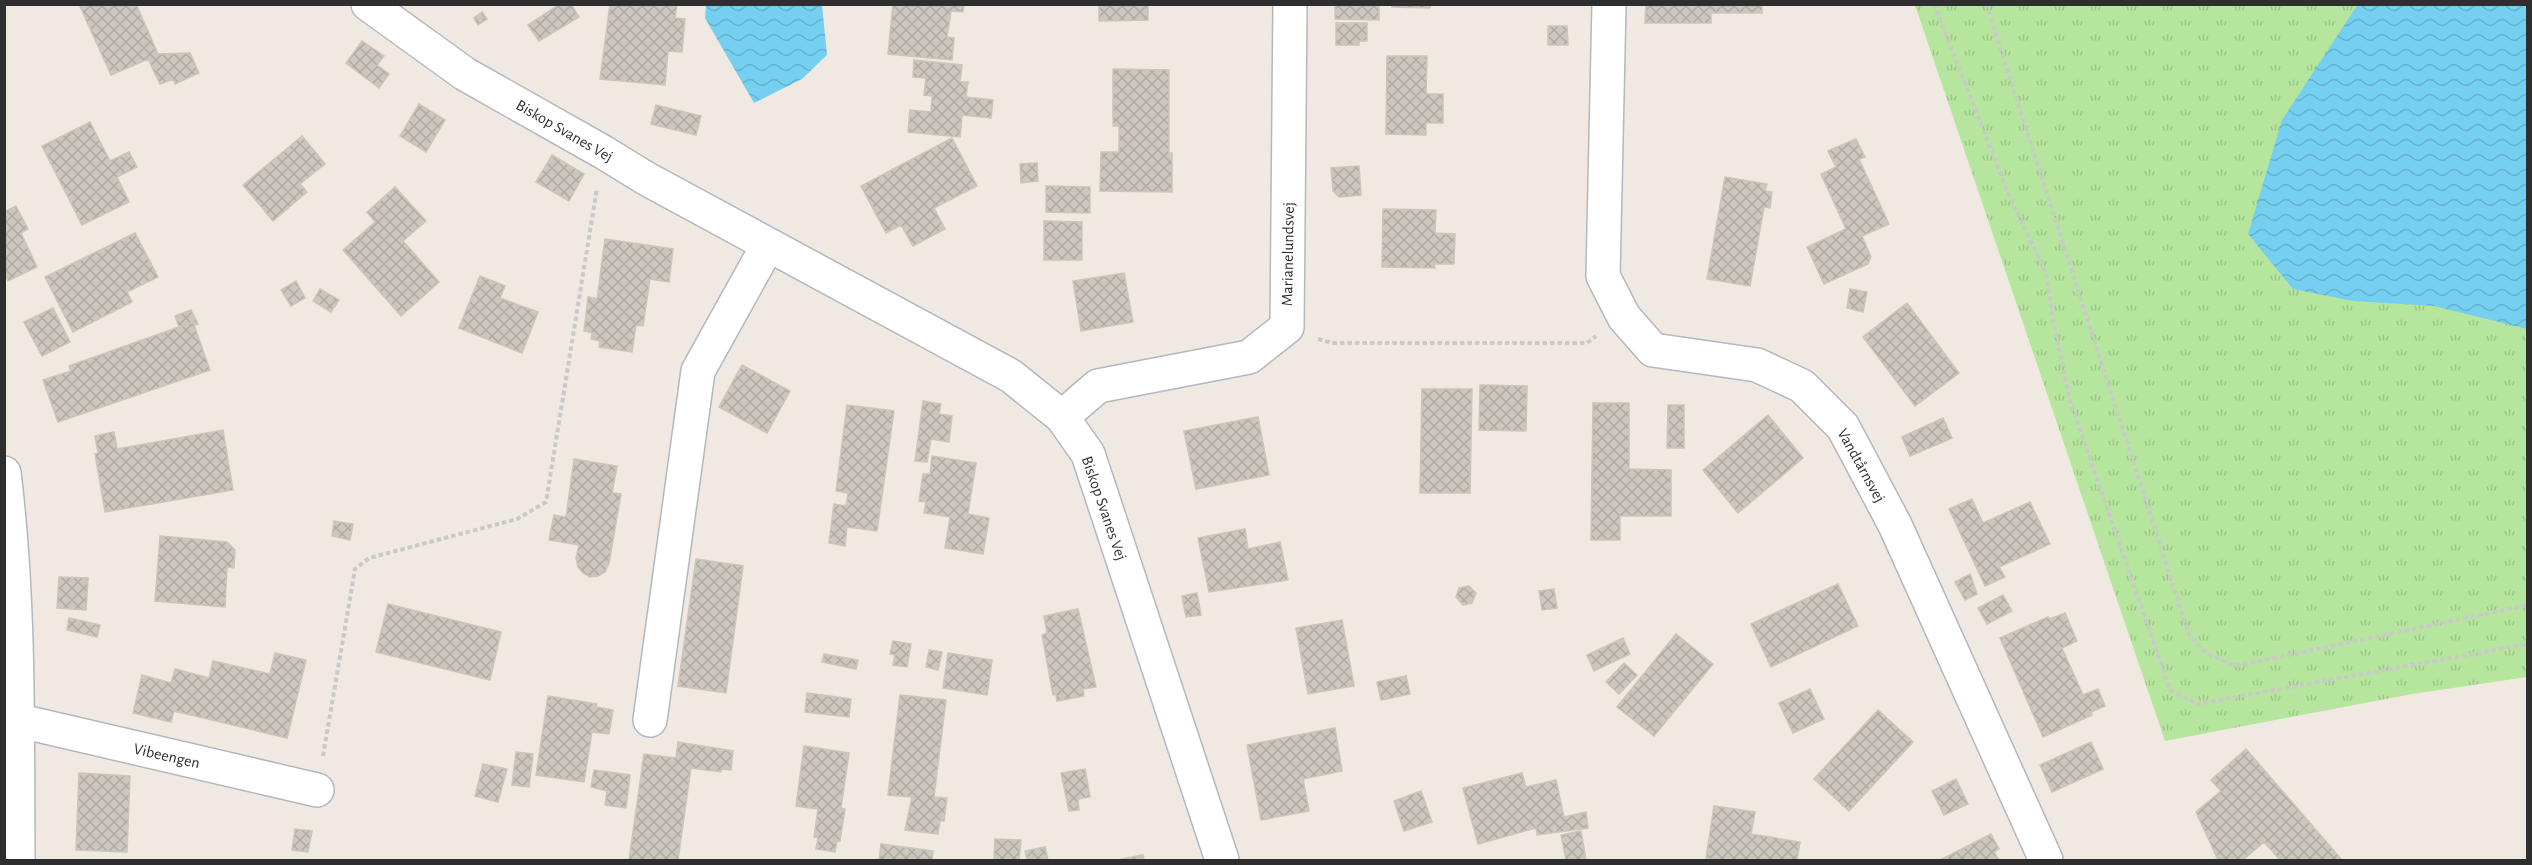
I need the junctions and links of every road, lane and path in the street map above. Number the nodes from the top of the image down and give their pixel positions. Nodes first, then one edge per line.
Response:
1 (368, 4) edge
2 (1290, 4) edge
3 (1609, 4) edge
4 (1934, 4) edge
5 (1986, 4) edge
6 (603, 152) junction
7 (768, 245) junction
8 (1287, 327) junction
9 (1587, 343) dead end
10 (1062, 417) junction
11 (4, 474) edge
12 (2528, 605) edge
13 (2528, 644) edge
14 (16, 720) junction
15 (650, 720) dead end
16 (317, 790) joint
17 (18, 861) edge
18 (1222, 861) edge
19 (2046, 861) edge

1 - 6 street, Biskop Svanes Vej
2 - 8 street, Marianelundsvej
3 - 19 street, Vandtårnsvej
4 - 13 path
5 - 12 path
6 - 7 street, Biskop Svanes Vej
6 - 16 path
7 - 10 street, Biskop Svanes Vej
7 - 15 street
8 - 9 path
8 - 10 street, Marianelundsvej
10 - 18 street, Biskop Svanes Vej
11 - 14 street
14 - 16 street, Vibeengen
14 - 17 street

